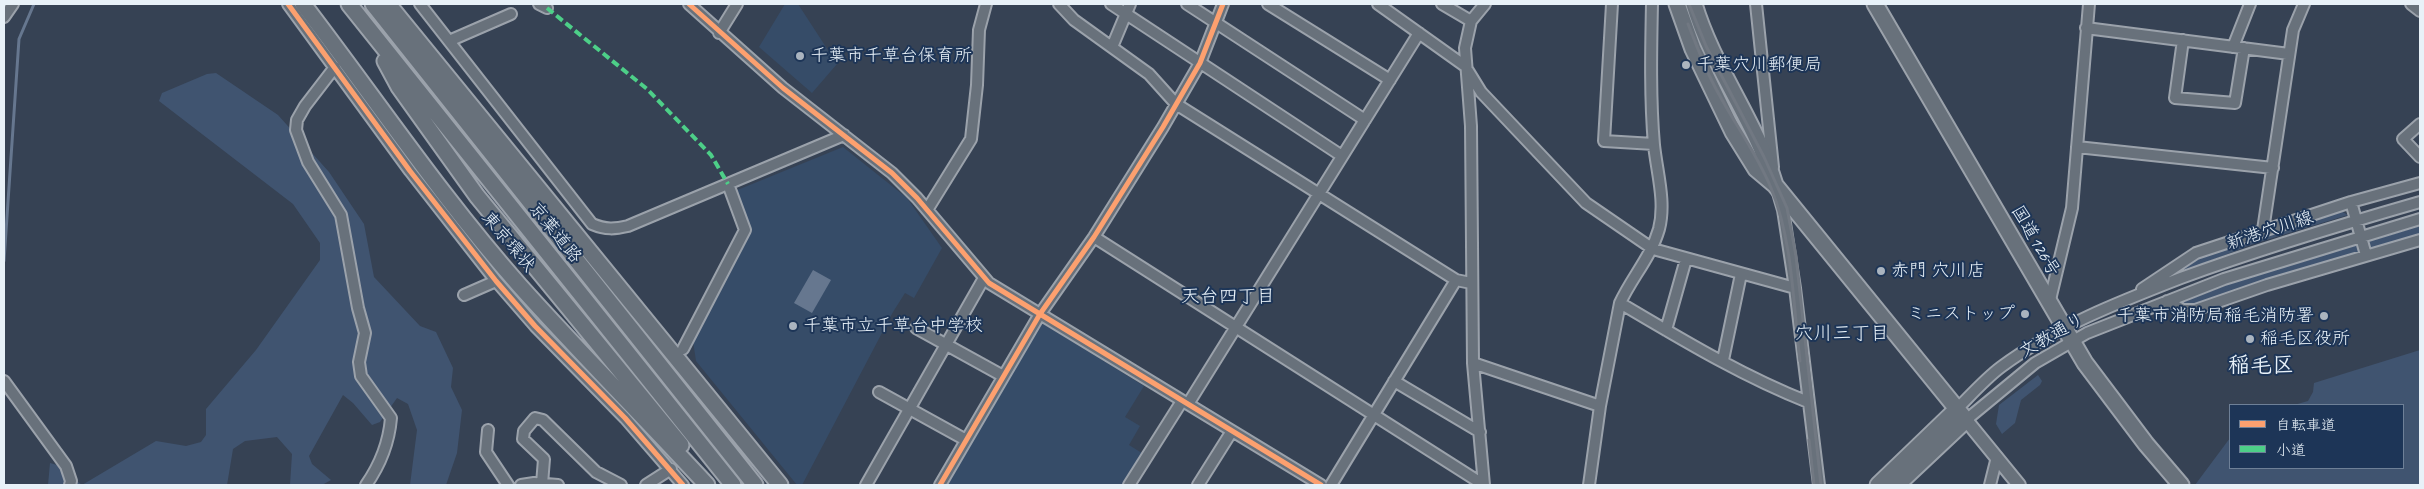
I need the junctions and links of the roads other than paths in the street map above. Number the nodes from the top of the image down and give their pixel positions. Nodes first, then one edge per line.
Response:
1 (14, 4) edge
2 (288, 4) edge
3 (303, 4) edge
4 (349, 4) edge
5 (373, 4) edge
6 (388, 4) edge
7 (420, 4) edge
8 (689, 4) edge
9 (737, 4) edge
10 (986, 4) edge
11 (1059, 4) edge
12 (1111, 4) edge
13 (1187, 4) edge
14 (1223, 4) edge
15 (1268, 4) edge
16 (1378, 4) edge
17 (1442, 4) edge
18 (1485, 4) edge
19 (1612, 4) edge
20 (1651, 4) edge
21 (1677, 4) edge
22 (1694, 4) edge
23 (1756, 4) edge
24 (1875, 4) edge
25 (2089, 4) edge
26 (2250, 4) edge
27 (2304, 4) edge
28 (2411, 4) edge
29 (1128, 8) edge
30 (2420, 11) edge
31 (510, 14) dead end
32 (4, 17) edge
33 (1471, 21) junction
34 (1215, 22) junction
35 (364, 23) junction
36 (2086, 28) junction
37 (720, 33) junction
38 (1418, 33) junction
39 (2183, 40) junction
40 (449, 41) junction
41 (1112, 47) junction
42 (2233, 47) junction
43 (2244, 48) junction
44 (2290, 54) junction
45 (1200, 63) junction
46 (1465, 66) junction
47 (335, 67) junction
48 (1390, 80) junction
49 (1176, 104) junction
50 (1364, 120) junction
51 (2420, 124) edge
52 (844, 135) junction
53 (1654, 144) junction
54 (2076, 147) junction
55 (1342, 156) junction
56 (2420, 157) edge
57 (2272, 168) junction
58 (2420, 182) edge
59 (728, 184) junction
60 (1776, 185) junction
61 (1318, 194) junction
62 (2351, 202) junction
63 (2420, 202) edge
64 (927, 210) junction
65 (2420, 219) edge
66 (2263, 230) junction
67 (1094, 237) junction
68 (2420, 240) edge
69 (1653, 249) junction
70 (2366, 255) junction
71 (1686, 259) junction
72 (1741, 274) junction
73 (984, 278) junction
74 (1456, 280) junction
75 (496, 281) junction
76 (1471, 283) junction
77 (1794, 288) junction
78 (464, 295) dead end
79 (2131, 297) junction
80 (2166, 301) junction
81 (1620, 303) junction
82 (2049, 304) junction
83 (1040, 314) junction
84 (1236, 327) junction
85 (2064, 327) junction
86 (916, 328) dead end
87 (1666, 330) junction
88 (2073, 342) junction
89 (946, 344) junction
90 (683, 349) dead end
91 (1723, 360) junction
92 (1473, 364) junction
93 (1003, 376) junction
94 (4, 381) edge
95 (1394, 381) junction
96 (879, 392) dead end
97 (1185, 402) junction
98 (1808, 402) junction
99 (1600, 406) junction
100 (909, 409) junction
101 (1961, 414) junction
102 (1374, 415) junction
103 (488, 430) dead end
104 (1232, 431) junction
105 (1480, 432) junction
106 (966, 440) junction
107 (1997, 457) junction
108 (671, 469) junction
109 (542, 484) junction
110 (70, 485) edge
111 (366, 485) edge
112 (508, 485) edge
113 (521, 485) edge
114 (558, 485) edge
115 (621, 485) edge
116 (646, 485) edge
117 (683, 485) edge
118 (707, 485) edge
119 (713, 485) edge
120 (733, 485) edge
121 (755, 485) edge
122 (780, 485) edge
123 (866, 485) edge
124 (940, 485) edge
125 (1129, 485) edge
126 (1198, 485) edge
127 (1321, 485) edge
128 (1330, 485) edge
129 (1484, 485) edge
130 (1589, 485) edge
131 (1818, 485) edge
132 (1878, 485) edge
133 (1897, 485) edge
134 (1990, 485) edge
135 (2019, 485) edge
136 (2181, 485) edge

1 - 32 street
2 - 47 street
3 - 118 highway, 東京環状
4 - 35 highway, 京葉道路
5 - 121 highway, 京葉道路
6 - 122 highway
7 - 40 street
8 - 37 street
9 - 37 street
10 - 64 street
11 - 41 street
12 - 29 street
13 - 34 street
14 - 34 street
15 - 48 street
16 - 38 street
17 - 33 street
18 - 33 street
19 - 53 street
20 - 53 street
21 - 60 highway
22 - 60 highway
23 - 60 street
24 - 82 highway, 国道126号
25 - 36 street
26 - 42 street
27 - 44 street
28 - 30 street
29 - 41 street
29 - 45 street
31 - 40 street
33 - 46 street
34 - 45 street
34 - 50 street
35 - 119 highway
35 - 120 highway, 京葉道路
36 - 39 street
36 - 54 street
37 - 52 street
38 - 46 street
38 - 48 street
39 - 42 street
39 - 43 street
40 - 59 street
41 - 49 street
42 - 43 street
43 - 44 street
44 - 57 street
45 - 49 street
45 - 55 street
46 - 69 street
46 - 76 street
47 - 75 street
47 - 111 street
48 - 50 street
49 - 61 street
49 - 67 street
50 - 55 street
51 - 56 street
52 - 59 street
52 - 64 street
53 - 69 street
54 - 57 street
54 - 82 street
55 - 61 street
57 - 66 street
58 - 62 street
59 - 90 street
60 - 77 street
60 - 101 highway
61 - 74 street
61 - 84 street
62 - 66 street
62 - 70 street
63 - 79 street, 新港穴川線
64 - 73 street
65 - 80 street, 新港穴川線
66 - 79 street
67 - 83 street
67 - 84 street
68 - 70 street
69 - 71 street
69 - 81 street
70 - 80 street
71 - 72 street
71 - 87 street
72 - 77 street
72 - 91 street
73 - 83 street
73 - 89 street
74 - 76 street
74 - 95 street
75 - 78 street
75 - 108 street
76 - 92 street
77 - 98 street
79 - 85 street, 文教通り
80 - 88 street, 文教通り
81 - 87 street
81 - 99 street
82 - 85 highway, 国道126号
83 - 93 street
83 - 97 street
84 - 97 street
84 - 102 street
85 - 88 highway, 国道126号
85 - 101 street, 文教通り
86 - 89 street
87 - 91 street
88 - 101 street, 文教通り
88 - 136 highway, 国道126号
89 - 93 street
89 - 100 street
91 - 98 street
92 - 99 street
92 - 105 street
93 - 106 street
94 - 110 street
95 - 102 street
95 - 105 street
96 - 100 street
97 - 104 street
97 - 125 street
98 - 131 street
99 - 130 street
100 - 106 street
100 - 123 street
101 - 107 main road
101 - 132 highway
101 - 133 highway
102 - 128 street
102 - 129 street
103 - 112 street
104 - 126 street
104 - 127 street
105 - 129 street
106 - 124 street
107 - 134 street
107 - 135 main road
108 - 116 street
108 - 117 street
109 - 113 street
109 - 114 street
109 - 115 street

